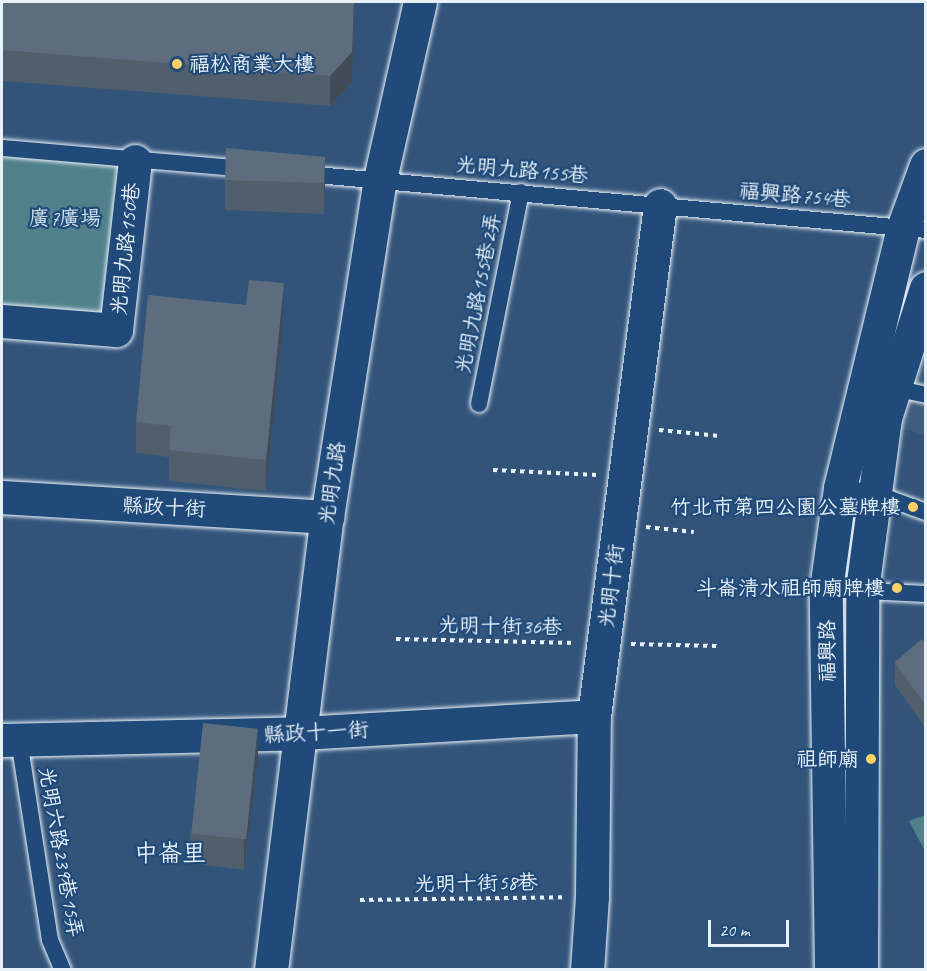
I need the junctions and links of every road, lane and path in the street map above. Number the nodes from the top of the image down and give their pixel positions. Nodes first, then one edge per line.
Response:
1 (420, 2) edge
2 (2, 148) edge
3 (135, 161) junction
4 (926, 165) edge
5 (263, 171) edge
6 (286, 172) edge
7 (380, 179) junction
8 (521, 192) junction
9 (660, 205) junction
10 (914, 229) edge
11 (926, 288) edge
12 (2, 321) edge
13 (894, 388) junction
14 (926, 395) edge
15 (479, 404) dead end
16 (631, 427) junction
17 (720, 436) dead end
18 (493, 470) dead end
19 (625, 476) junction
20 (840, 488) junction
21 (874, 493) junction
22 (2, 497) edge
23 (926, 512) edge
24 (327, 517) junction
25 (619, 524) junction
26 (694, 532) dead end
27 (826, 589) junction
28 (862, 590) junction
29 (926, 594) edge
30 (396, 639) dead end
31 (603, 644) junction
32 (717, 646) dead end
33 (594, 716) junction
34 (301, 733) junction
35 (10, 740) edge
36 (592, 896) junction
37 (360, 900) dead end
38 (63, 969) edge
39 (271, 969) edge
40 (586, 969) edge
41 (831, 969) edge
42 (861, 969) edge

1 - 7 street, 光明九路
2 - 3 lane, 光明九路150巷
3 - 5 lane, 光明九路150巷
3 - 12 street, 光明九路150巷
4 - 10 street, 福興路
6 - 7 lane
7 - 8 lane, 光明九路155巷
7 - 24 street, 光明九路
8 - 9 lane, 光明九路155巷
8 - 15 lane, 光明九路155巷2弄
9 - 10 lane, 福興路754巷
9 - 16 street, 光明十街
10 - 20 street, 福興路
11 - 13 street, 福興路
13 - 14 lane
13 - 21 street, 福興路
16 - 17 path
16 - 19 street, 光明十街
18 - 19 path
19 - 25 street, 光明十街
20 - 21 lane
20 - 27 street, 福興路
21 - 23 lane
21 - 28 street, 福興路
22 - 24 street, 縣政十街
24 - 34 street, 光明九路
25 - 26 path
25 - 31 street, 光明十街
27 - 28 lane
27 - 41 street, 福興路
28 - 29 lane
28 - 42 street, 福興路
30 - 31 path, 光明十街36巷
31 - 32 path, 光明十街36巷
31 - 33 street, 光明十街
33 - 34 street, 縣政十一街
33 - 36 street, 光明十街
34 - 35 street, 縣政十一街
34 - 39 street, 光明九路
35 - 38 lane, 光明六路239巷15弄
36 - 37 path, 光明十街58巷
36 - 40 street, 光明十街

